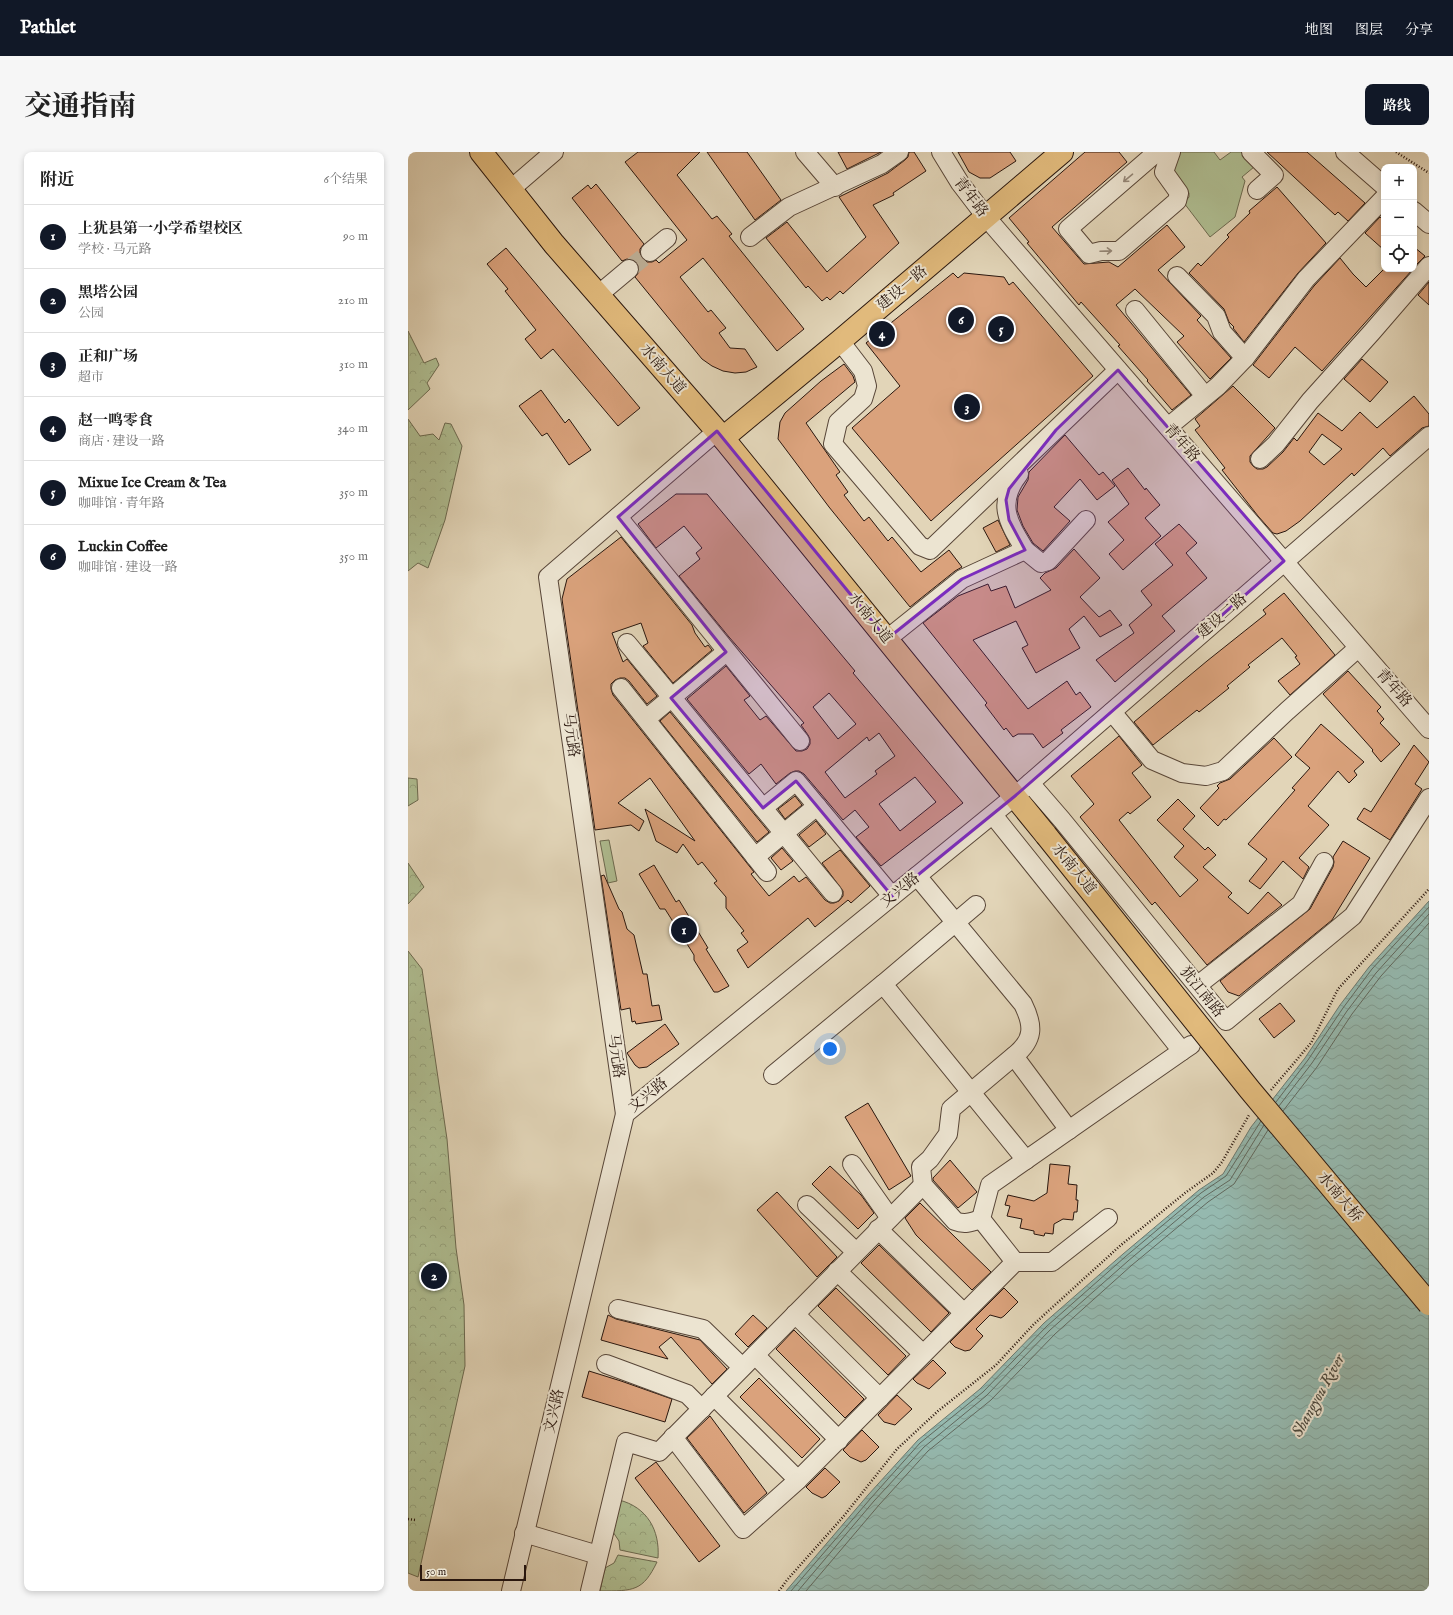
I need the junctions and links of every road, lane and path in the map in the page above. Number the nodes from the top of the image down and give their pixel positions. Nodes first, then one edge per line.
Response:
1 (481, 152) edge
2 (554, 152) edge
3 (805, 152) edge
4 (899, 152) edge
5 (941, 152) edge
6 (1047, 152) edge
7 (1062, 152) edge
8 (1171, 152) edge
9 (1251, 152) edge
10 (1345, 152) edge
11 (1396, 152) edge
12 (1151, 158) edge
13 (1164, 172) junction
14 (1429, 172) edge
15 (1381, 183) edge
16 (834, 187) junction
17 (511, 189) junction
18 (1257, 190) dead end
19 (1382, 200) edge
20 (983, 214) junction
21 (1417, 214) edge
22 (1429, 224) edge
23 (750, 237) dead end
24 (667, 238) dead end
25 (650, 252) tunnel mouth
26 (1429, 266) edge
27 (629, 269) tunnel mouth
28 (1178, 276) dead end
29 (598, 295) junction
30 (1135, 310) dead end
31 (840, 341) junction
32 (1245, 358) junction
33 (1118, 370) junction
34 (1205, 396) junction
35 (1168, 427) junction
36 (1056, 430) junction
37 (718, 432) junction
38 (1429, 436) edge
39 (1260, 459) dead end
40 (618, 517) junction
41 (1086, 520) dead end
42 (1025, 550) junction
43 (1284, 561) junction
44 (887, 639) junction
45 (627, 643) dead end
46 (1358, 648) junction
47 (726, 652) junction
48 (621, 688) dead end
49 (671, 698) junction
50 (1112, 712) junction
51 (646, 719) junction
52 (1429, 730) edge
53 (800, 741) dead end
54 (1023, 790) junction
55 (1429, 798) edge
56 (817, 806) junction
57 (763, 808) junction
58 (993, 815) junction
59 (784, 834) junction
60 (755, 858) junction
61 (1324, 862) dead end
62 (767, 872) dead end
63 (917, 876) junction
64 (1429, 889) edge
65 (833, 893) dead end
66 (892, 896) junction
67 (976, 905) dead end
68 (956, 922) junction
69 (883, 984) junction
70 (1198, 985) junction
71 (1014, 1056) junction
72 (773, 1075) dead end
73 (1260, 1091) junction
74 (971, 1093) junction
75 (624, 1114) junction
76 (1250, 1114) dead end
77 (1069, 1130) junction
78 (1026, 1160) junction
79 (852, 1164) dead end
80 (923, 1185) junction
81 (807, 1204) dead end
82 (1108, 1218) dead end
83 (981, 1219) junction
84 (884, 1224) junction
85 (856, 1252) junction
86 (1015, 1262) junction
87 (838, 1271) junction
88 (1429, 1304) edge
89 (618, 1308) dead end
90 (964, 1313) junction
91 (795, 1314) junction
92 (924, 1354) junction
93 (748, 1361) junction
94 (606, 1364) dead end
95 (714, 1396) junction
96 (880, 1398) junction
97 (702, 1408) junction
98 (673, 1437) junction
99 (839, 1440) junction
100 (798, 1480) junction
101 (408, 1519) edge
102 (415, 1520) dead end
103 (524, 1533) junction
104 (598, 1554) junction
105 (511, 1591) edge
106 (590, 1591) edge
107 (779, 1591) edge

1 - 17 main road, 水南大道
2 - 17 street
3 - 16 street
4 - 16 street
5 - 20 street, 青年路
6 - 20 main road
7 - 20 main road, 建设一路
8 - 13 street
9 - 18 street
10 - 15 street
11 - 14 path
12 - 13 street
12 -> 13 street
16 - 23 street
17 - 29 main road, 水南大道
19 - 32 street
20 - 31 main road, 建设一路
20 - 33 street, 青年路
20 - 37 main road
21 - 22 street
24 - 25 street
26 - 39 street
27 - 29 street
28 - 32 street
29 - 37 main road, 水南大道
30 - 34 street
31 - 36 street
31 - 37 main road, 建设一路
32 - 34 street
33 - 35 street, 青年路
33 - 36 street
34 - 35 street
35 - 43 street, 青年路
36 - 42 street
37 - 40 street, 马元路
37 - 44 main road, 水南大道
38 - 43 street, 建设二路
40 - 47 street
40 - 75 street, 马元路
41 - 42 street
42 - 44 street
43 - 46 street, 青年路
43 - 50 street, 建设二路
44 - 54 main road, 水南大道
45 - 49 street
46 - 50 street
46 - 52 street, 青年路
47 - 49 street
47 - 53 street
48 - 51 street
49 - 51 street
49 - 57 street
50 - 54 street, 建设二路
51 - 60 street
54 - 58 street, 文兴路
54 - 70 street, 犹江南路
54 - 73 main road, 水南大道, bridge
55 - 70 street, 犹江南路
56 - 57 street
56 - 59 street
56 - 66 street
57 - 59 street
58 - 63 street, 文兴路
58 - 77 street
59 - 60 street
59 - 65 street
60 - 62 street
61 - 70 street
63 - 66 street, 文兴路
63 - 68 street
64 - 73 path
66 - 75 street, 文兴路
67 - 68 street
68 - 69 street
68 - 71 street
69 - 72 street
69 - 74 street
71 - 74 street
71 - 77 street
73 - 88 main road, 水南大桥, bridge
74 - 78 street
74 - 80 street
75 - 103 street, 文兴路
76 - 107 path
77 - 78 street
78 - 83 street
79 - 84 street
80 - 83 street
80 - 84 street
81 - 85 street
82 - 86 street
83 - 86 street
84 - 85 street
84 - 90 street
85 - 87 street
86 - 90 street
87 - 91 street
87 - 92 street
89 - 93 street
90 - 92 street
91 - 93 street
91 - 96 street
92 - 96 street
93 - 95 street
93 - 99 street
94 - 97 street
95 - 97 street
95 - 100 street
96 - 99 street
97 - 98 street
98 - 100 street
98 - 104 street
99 - 100 street
101 - 102 path
103 - 104 street
103 - 105 street, 文兴路
104 - 106 street

